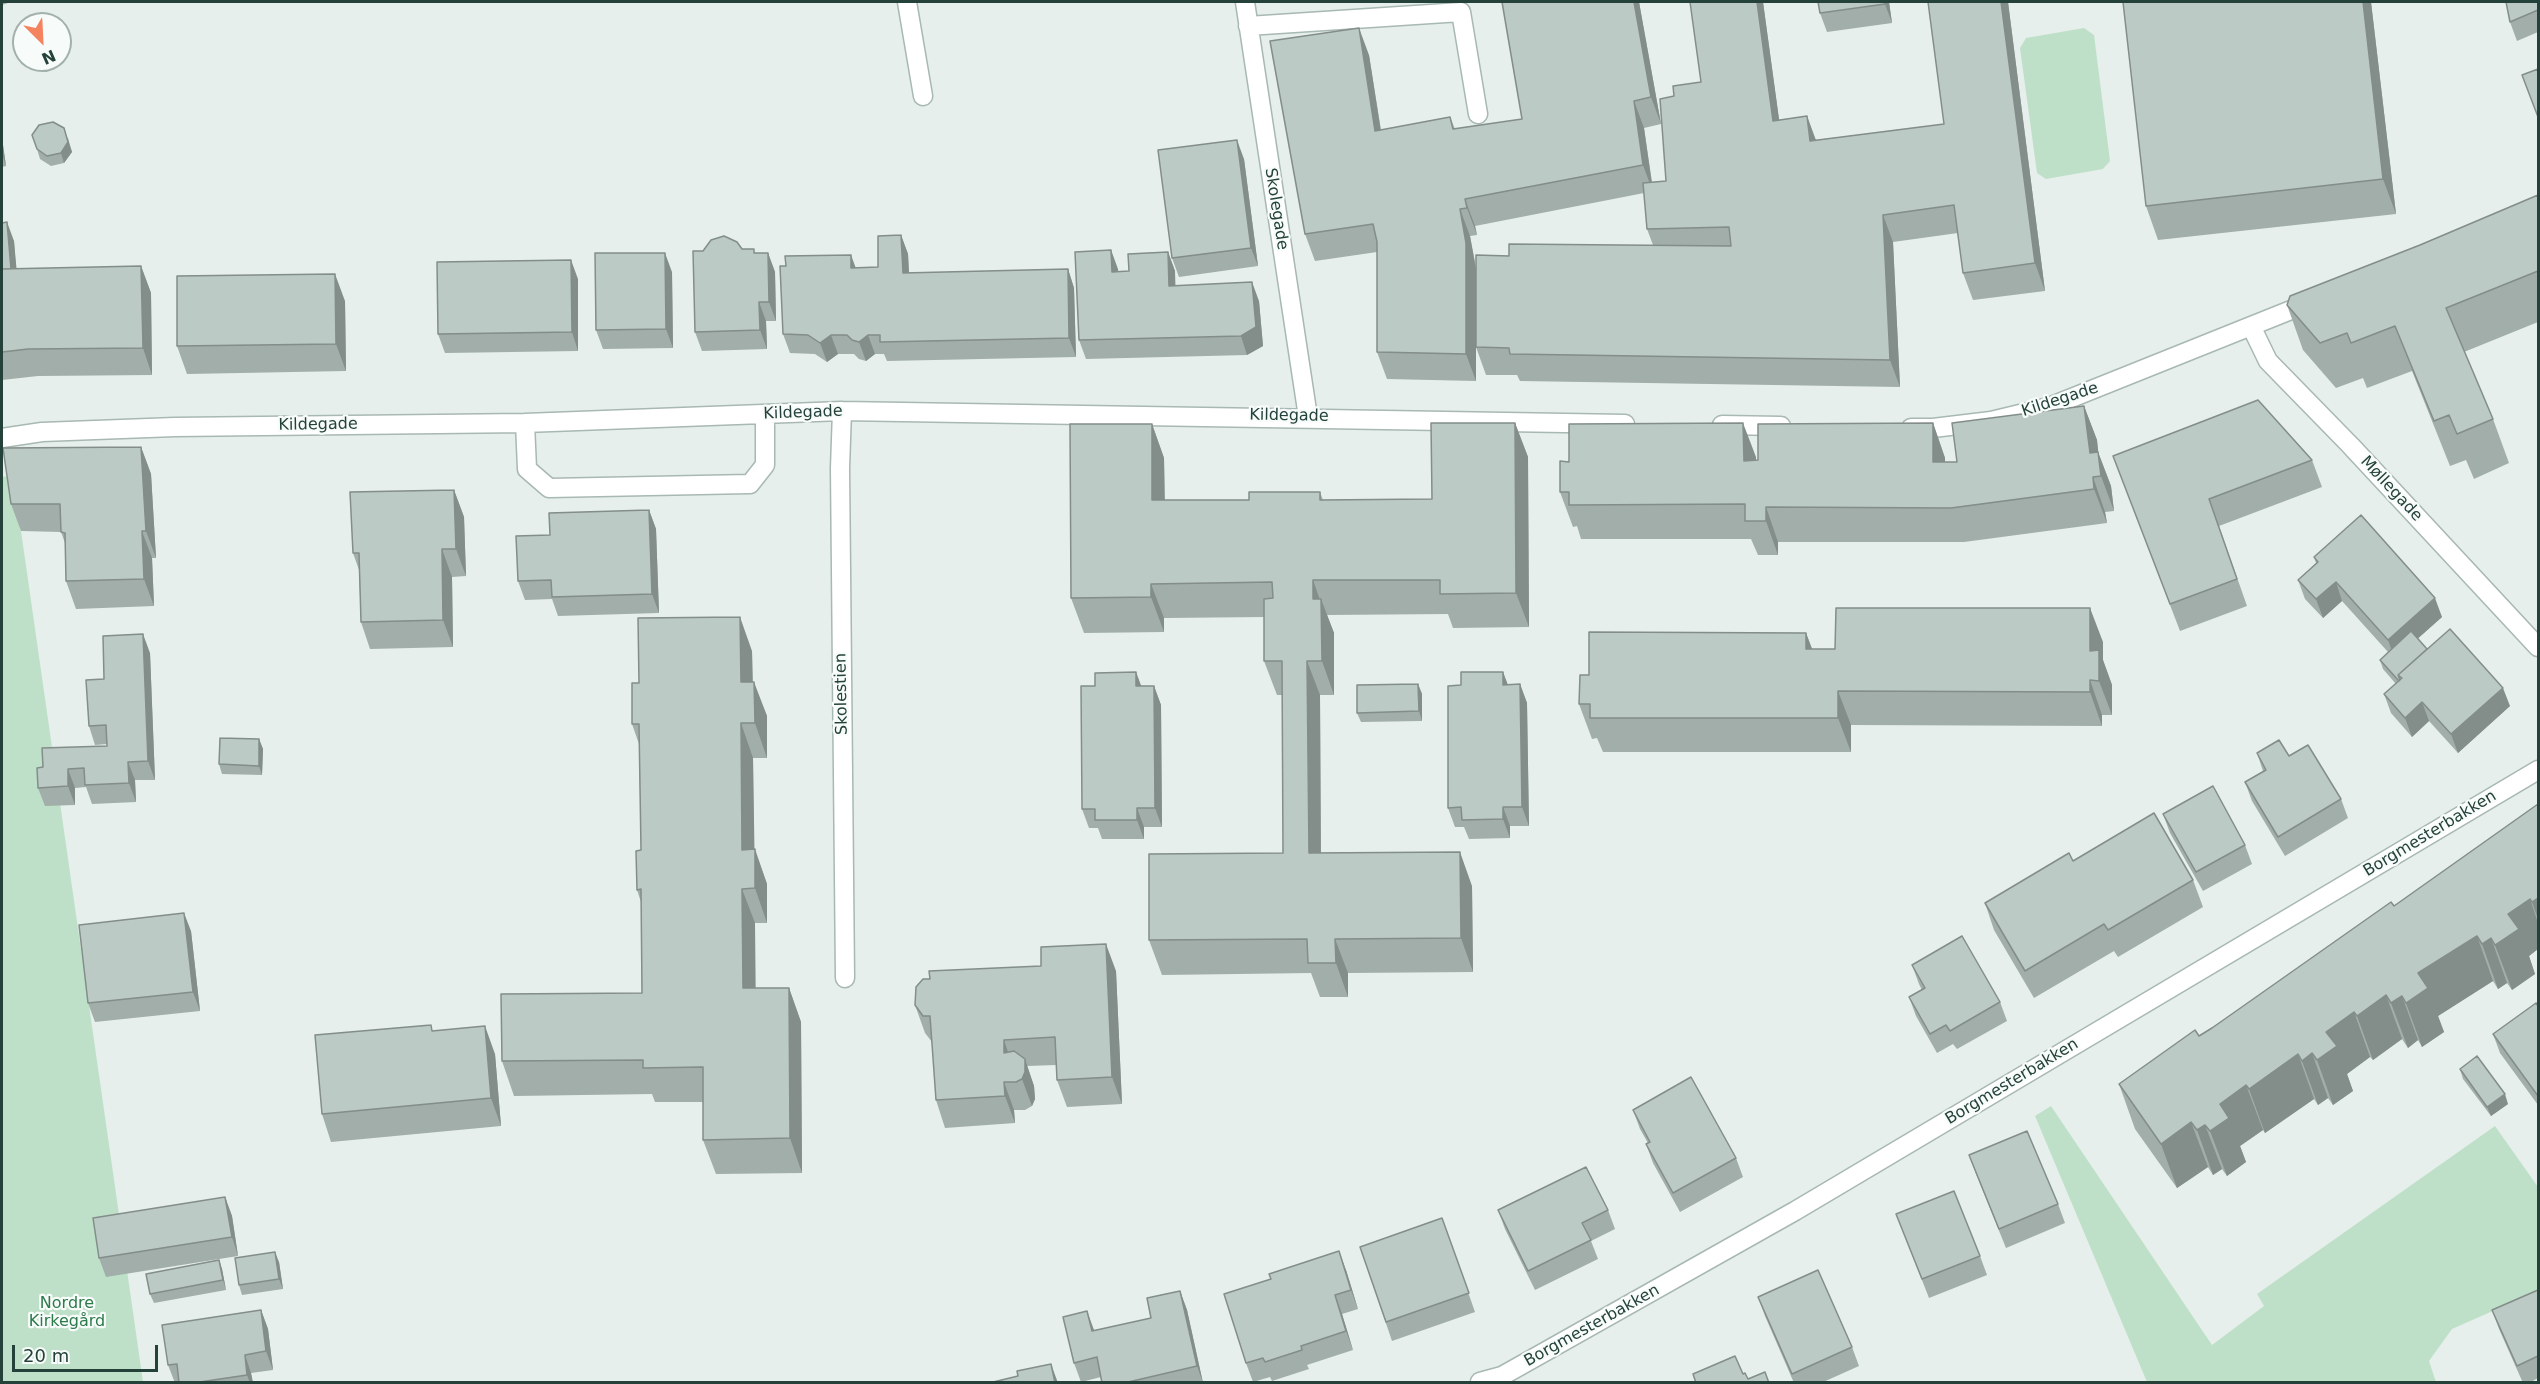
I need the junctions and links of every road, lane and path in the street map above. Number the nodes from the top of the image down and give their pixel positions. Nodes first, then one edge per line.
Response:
1 (907, 2) edge
2 (1245, 2) edge
3 (1248, 26) junction
4 (923, 96) dead end
5 (1478, 114) dead end
6 (2327, 296) edge
7 (2251, 326) junction
8 (842, 411) junction
9 (765, 414) junction
10 (1308, 417) junction
11 (525, 423) junction
12 (1648, 424) edge
13 (1708, 425) edge
14 (1803, 426) edge
15 (1898, 428) edge
16 (2, 438) edge
17 (2538, 647) edge
18 (2538, 770) edge
19 (845, 978) dead end
20 (1503, 1379) edge
21 (1480, 1383) edge

1 - 4 street
2 - 3 street, Skolegade
3 - 5 street
3 - 10 street, Skolegade
6 - 7 street, Kildegade
7 - 15 street, Kildegade
7 - 17 street, Møllegade
8 - 9 street, Kildegade
8 - 10 street, Kildegade
8 - 19 street, Skolestien
9 - 11 street, Kildegade
9 - 11 street
10 - 12 street, Kildegade
11 - 16 street, Kildegade
13 - 14 street
18 - 20 street, Borgmesterbakken
20 - 21 street, Borgmesterbakken

